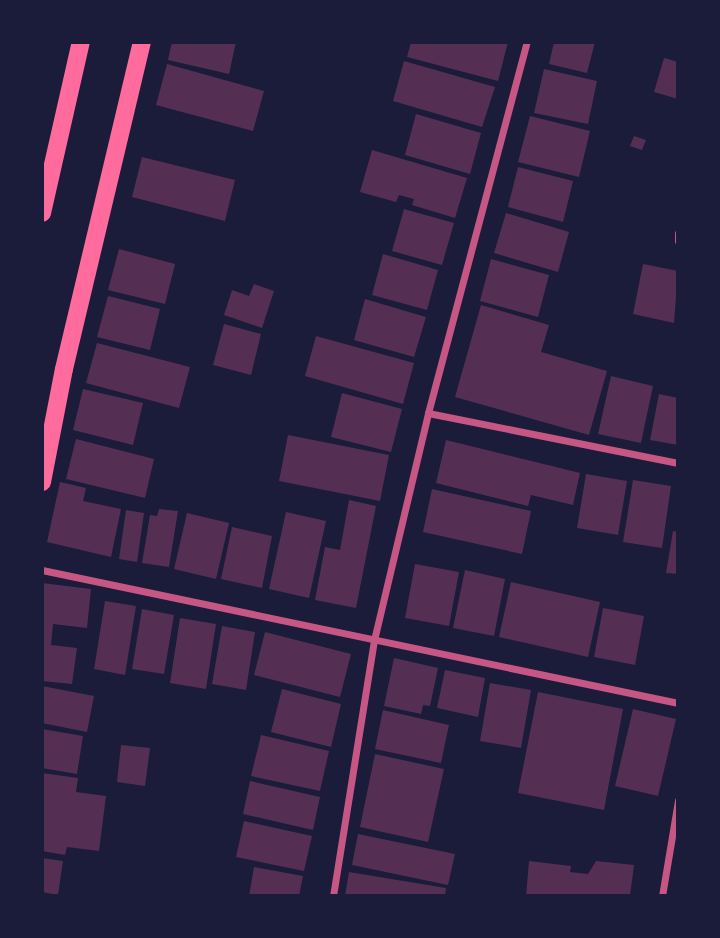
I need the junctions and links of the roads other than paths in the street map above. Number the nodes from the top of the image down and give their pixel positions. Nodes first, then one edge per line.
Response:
1 (82, 42) edge
2 (142, 42) edge
3 (527, 42) edge
4 (42, 213) edge
5 (428, 413) junction
6 (678, 463) edge
7 (42, 482) edge
8 (42, 570) edge
9 (374, 640) junction
10 (678, 703) edge
11 (678, 800) edge
12 (333, 896) edge
13 (662, 896) edge

1 - 4 main road
2 - 7 main road
3 - 5 street
5 - 6 street
5 - 9 street
8 - 9 street
9 - 10 street
9 - 12 street
11 - 13 street

